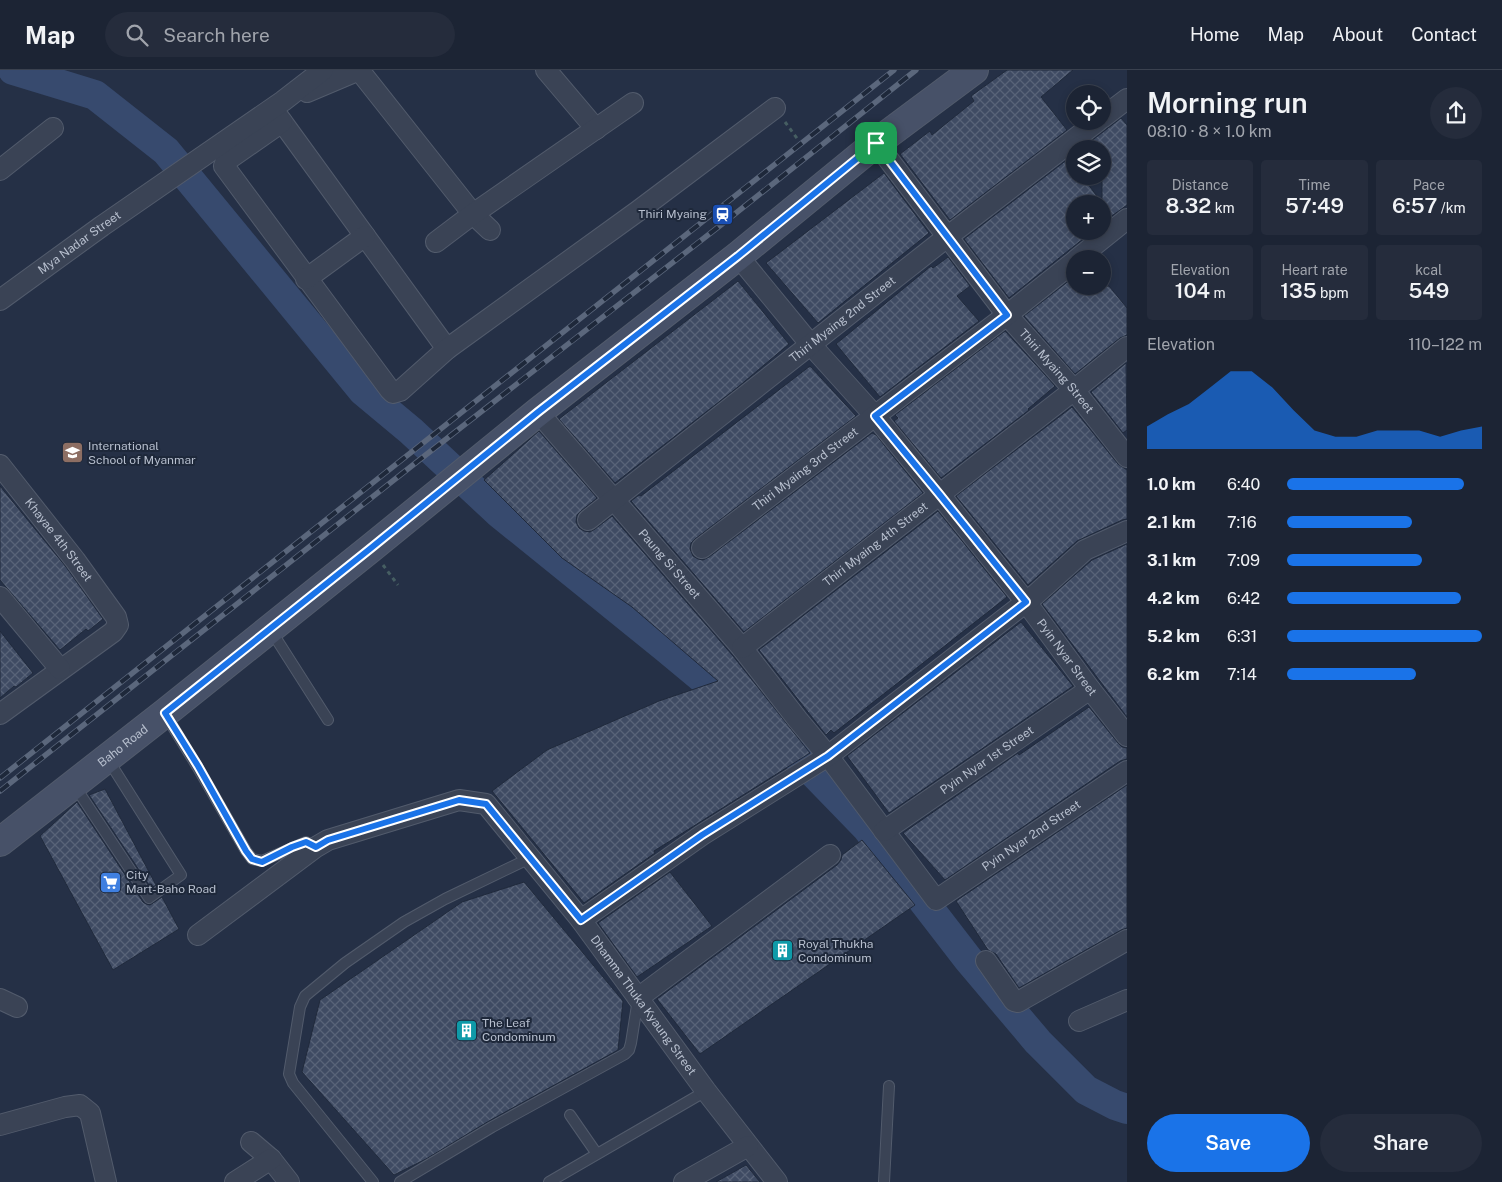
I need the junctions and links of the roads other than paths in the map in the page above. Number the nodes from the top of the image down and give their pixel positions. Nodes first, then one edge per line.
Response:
1 (323, 70) edge
2 (359, 70) edge
3 (546, 70) edge
4 (974, 70) edge
5 (1127, 99) edge
6 (633, 103) dead end
7 (775, 108) dead end
8 (278, 110) junction
9 (1111, 111) edge
10 (54, 128) dead end
11 (596, 129) junction
12 (1086, 130) edge
13 (876, 143) junction
14 (0, 170) edge
15 (473, 214) junction
16 (1127, 218) edge
17 (490, 230) dead end
18 (365, 236) junction
19 (947, 237) junction
20 (436, 242) dead end
21 (1088, 250) edge
22 (738, 256) junction
23 (1066, 268) edge
24 (306, 278) junction
25 (0, 300) edge
26 (1007, 315) junction
27 (811, 345) junction
28 (1127, 347) edge
29 (447, 349) junction
30 (1074, 390) junction
31 (538, 412) junction
32 (875, 416) junction
33 (1127, 457) edge
34 (0, 465) edge
35 (940, 495) junction
36 (614, 501) junction
37 (588, 520) dead end
38 (1127, 531) edge
39 (702, 548) dead end
40 (0, 596) edge
41 (1026, 602) junction
42 (269, 629) junction
43 (742, 648) junction
44 (60, 669) junction
45 (1090, 689) junction
46 (165, 713) junction
47 (0, 714) edge
48 (328, 720) dead end
49 (1127, 736) edge
50 (107, 758) junction
51 (815, 764) junction
52 (1127, 771) edge
53 (73, 785) junction
54 (884, 831) junction
55 (0, 842) edge
56 (316, 847) junction
57 (830, 855) dead end
58 (530, 858) junction
59 (581, 920) junction
60 (198, 936) dead end
61 (1127, 940) edge
62 (986, 961) dead end
63 (638, 998) junction
64 (1127, 1000) edge
65 (1079, 1021) dead end
66 (889, 1086) dead end
67 (706, 1091) junction
68 (570, 1115) dead end
69 (0, 1124) edge
70 (250, 1142) dead end
71 (748, 1146) junction
72 (596, 1154) junction
73 (270, 1160) junction
74 (106, 1182) edge
75 (235, 1182) edge
76 (289, 1182) edge
77 (373, 1182) edge
78 (400, 1182) edge
79 (549, 1182) edge
80 (684, 1182) edge
81 (777, 1182) edge
82 (884, 1182) edge

1 - 8 street
2 - 8 street
2 - 15 street
3 - 11 street
4 - 13 main road, Baho Road
5 - 9 street
6 - 11 street
7 - 29 street
8 - 18 street
8 - 24 street
8 - 25 street, Mya Nadar Street
10 - 14 street
11 - 15 street
12 - 19 street, Thiri Myaing 2nd Street
13 - 19 street, Thiri Myaing Street
13 - 22 main road, Baho Road
15 - 17 street
15 - 20 street
16 - 21 street, Thiri Myaing 3rd Street
18 - 24 street
18 - 29 street
19 - 26 street, Thiri Myaing Street
19 - 27 street, Thiri Myaing 2nd Street
22 - 27 street, Pyin Nyar Street
22 - 31 main road, Baho Road
23 - 26 street, Thiri Myaing 3rd Street
24 - 29 street
26 - 30 street, Thiri Myaing Street
26 - 32 street, Thiri Myaing 3rd Street
27 - 32 street, Pyin Nyar Street
27 - 36 street, Thiri Myaing 2nd Street
28 - 30 street, Thiri Myaing 4th Street
30 - 33 street, Thiri Myaing Street
30 - 35 street, Thiri Myaing 4th Street
31 - 36 street, Paung Si Street
31 - 42 main road, Baho Road
32 - 35 street, Pyin Nyar Street
32 - 39 street, Thiri Myaing 3rd Street
34 - 44 street, Khayae 4th Street
35 - 41 street, Pyin Nyar Street
35 - 43 street, Thiri Myaing 4th Street
36 - 37 street, Thiri Myaing 2nd Street
36 - 43 street, Paung Si Street
38 - 41 street
40 - 44 street
41 - 45 street, Pyin Nyar Street
41 - 51 street
42 - 46 main road, Baho Road
42 - 48 lane
43 - 51 street, Paung Si Street
44 - 47 street
45 - 49 street, Pyin Nyar Street
45 - 54 street, Pyin Nyar 1st Street
46 - 50 main road, Baho Road
46 - 56 lane
50 - 53 main road, Baho Road
50 - 53 lane
51 - 54 street
51 - 59 street
52 - 54 street, Pyin Nyar 2nd Street
53 - 55 main road, Baho Road
56 - 58 street, Dhamma Thuka Kyaung Street
56 - 60 street, Dhamma Thuka Kyaung Street
57 - 63 street
58 - 59 street, Dhamma Thuka Kyaung Street
58 - 77 lane
59 - 63 street, Dhamma Thuka Kyaung Street
61 - 62 street
63 - 67 street, Dhamma Thuka Kyaung Street
63 - 78 lane
64 - 65 street
66 - 82 lane
67 - 71 street, Dhamma Thuka Kyaung Street
67 - 72 lane
68 - 72 lane
69 - 74 street
70 - 73 street
71 - 80 street
71 - 81 street, Dhamma Thuka Kyaung Street
72 - 79 lane
73 - 75 street
73 - 76 street

